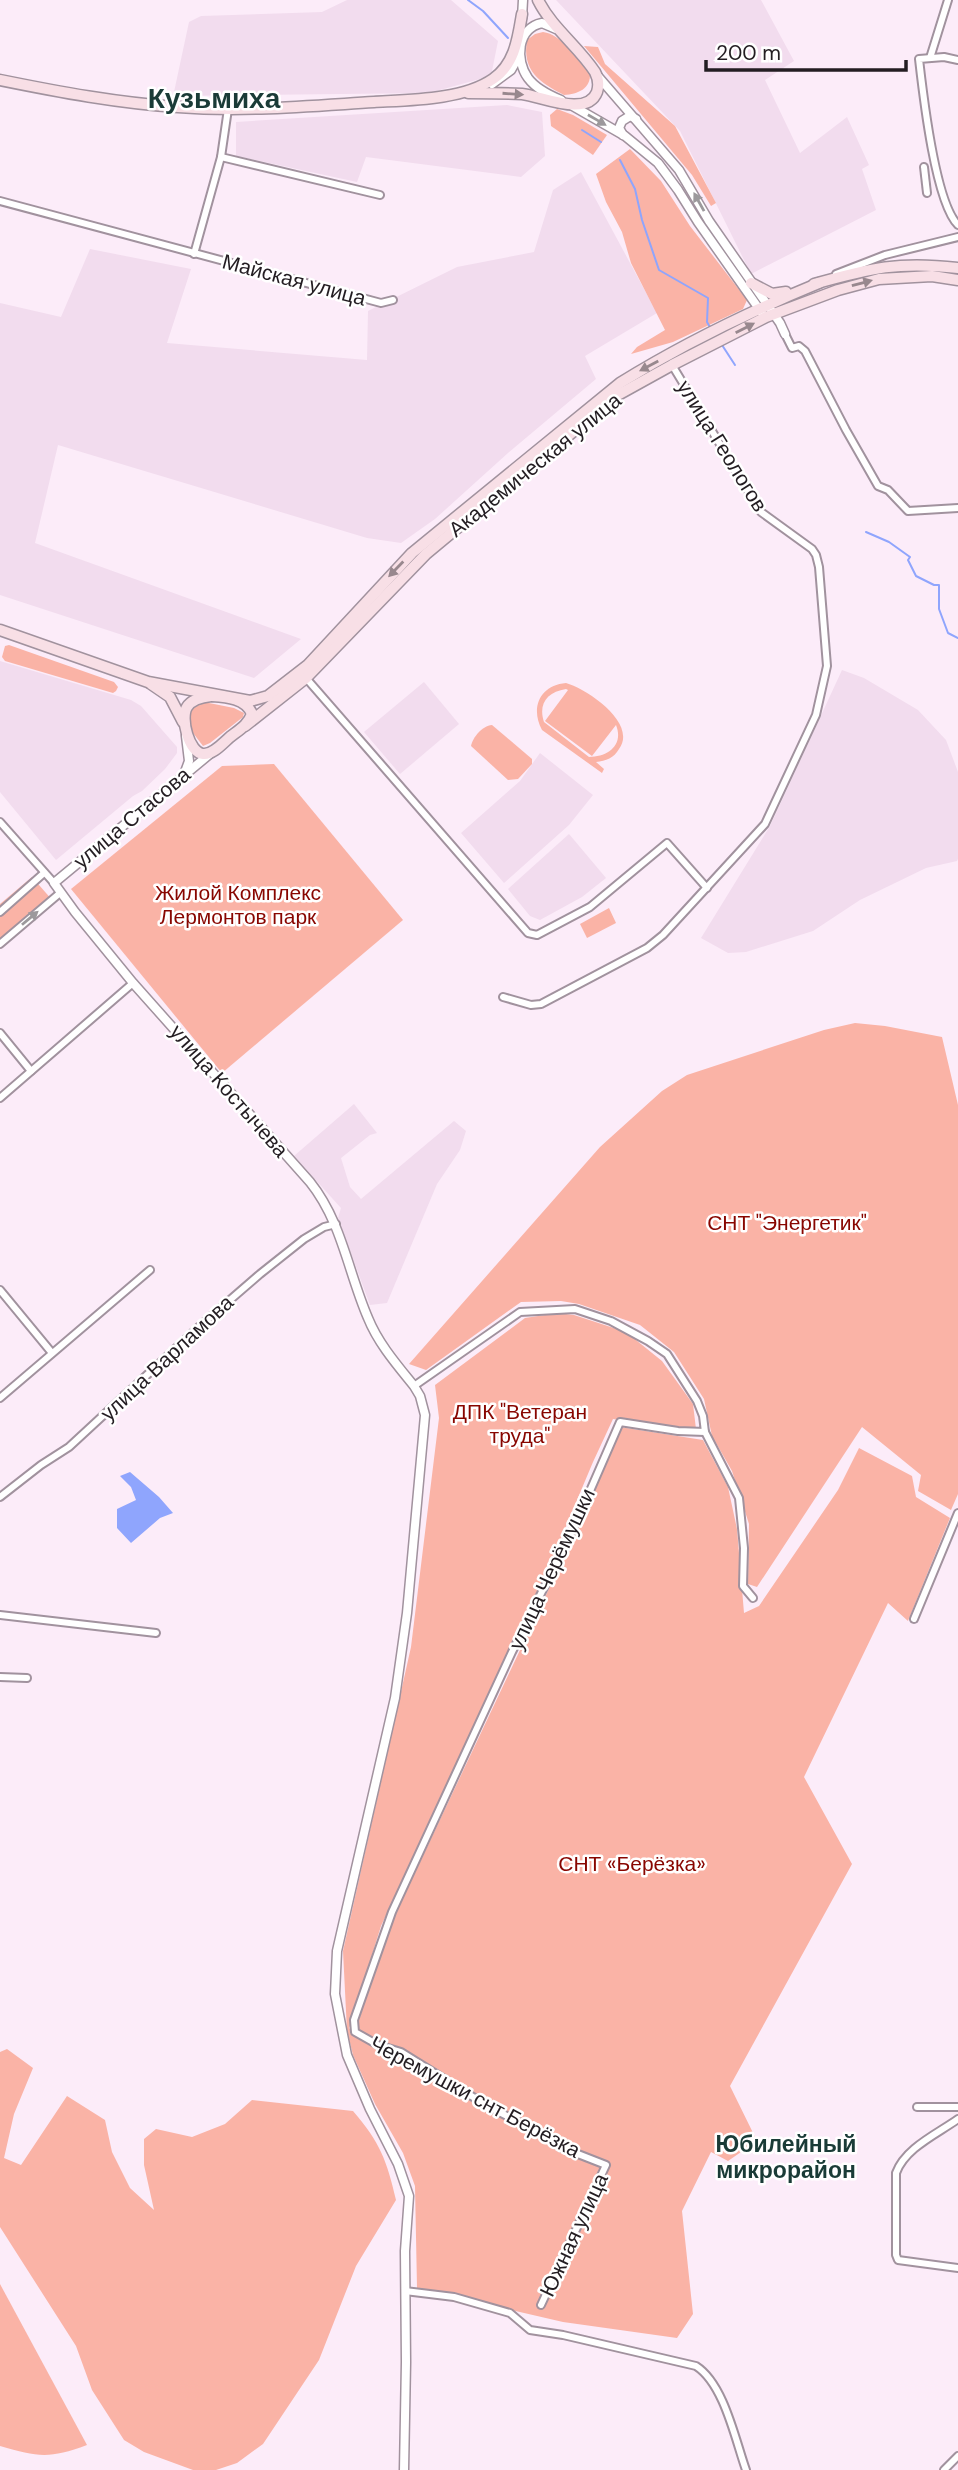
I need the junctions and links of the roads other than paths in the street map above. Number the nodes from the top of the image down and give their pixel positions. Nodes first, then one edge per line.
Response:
1 (523, 0) edge
2 (538, 0) edge
3 (948, 0) edge
4 (522, 14) junction
5 (561, 33) junction
6 (524, 36) junction
7 (520, 50) junction
8 (930, 58) junction
9 (958, 60) edge
10 (596, 74) junction
11 (0, 80) edge
12 (478, 87) junction
13 (457, 93) junction
14 (570, 105) junction
15 (228, 109) junction
16 (636, 119) junction
17 (625, 136) junction
18 (221, 157) junction
19 (924, 167) dead end
20 (928, 193) dead end
21 (380, 195) dead end
22 (0, 201) edge
23 (958, 225) edge
24 (958, 237) edge
25 (194, 254) junction
26 (958, 268) edge
27 (958, 280) edge
28 (751, 282) junction
29 (819, 283) junction
30 (393, 300) dead end
31 (763, 307) junction
32 (770, 316) junction
33 (785, 334) joint
34 (716, 337) junction
35 (672, 365) junction
36 (958, 508) edge
37 (0, 631) edge
38 (306, 678) junction
39 (148, 682) junction
40 (228, 697) junction
41 (185, 726) junction
42 (245, 726) junction
43 (211, 753) junction
44 (179, 779) junction
45 (0, 822) edge
46 (44, 873) junction
47 (54, 883) junction
48 (707, 888) junction
49 (60, 892) junction
50 (0, 912) edge
51 (0, 944) edge
52 (133, 983) junction
53 (503, 997) dead end
54 (0, 1033) edge
55 (31, 1071) junction
56 (0, 1098) edge
57 (336, 1224) junction
58 (150, 1269) dead end
59 (0, 1290) edge
60 (52, 1353) junction
61 (414, 1386) junction
62 (0, 1398) edge
63 (705, 1432) junction
64 (0, 1497) edge
65 (958, 1513) edge
66 (753, 1598) dead end
67 (0, 1615) edge
68 (914, 1619) dead end
69 (156, 1633) dead end
70 (0, 1677) edge
71 (27, 1678) dead end
72 (354, 2020) joint
73 (917, 2106) dead end
74 (958, 2107) edge
75 (958, 2119) edge
76 (606, 2165) joint
77 (958, 2268) edge
78 (405, 2291) junction
79 (541, 2305) dead end
80 (958, 2456) edge
81 (404, 2470) edge
82 (746, 2470) edge
83 (944, 2470) edge

1 - 4 street
2 - 5 main road
3 - 8 street
4 - 6 street
4 - 12 main road
5 - 6 street
5 - 10 main road
6 - 7 street
7 - 12 street
7 - 14 street
8 - 9 street
8 - 23 street
10 - 14 main road
10 - 16 street
11 - 15 main road
12 - 13 main road
13 -> 14 main road
13 - 15 main road
14 -> 17 street
15 - 18 street, Майская улица
16 - 17 street
28 -> 16 street
17 - 31 street
18 - 21 street
18 - 25 street, Майская улица
19 - 20 street
22 - 25 street, Майская улица
24 - 29 street
25 - 30 street, Майская улица
26 - 29 main road
32 -> 27 main road, Академическая улица
28 - 29 main road
28 - 31 street
29 - 31 main road
31 - 32 street
31 - 34 main road
32 - 33 street
34 -> 32 main road, Академическая улица
33 - 36 street
34 - 35 main road, Академическая улица
34 -> 40 main road
35 - 38 main road, Академическая улица
35 - 48 street, улица Геологов
37 - 39 main road
38 - 42 main road, Академическая улица
38 - 48 street
39 - 40 main road
39 - 41 main road
40 - 41 main road
40 - 42 main road
41 - 43 main road
41 - 44 street
42 - 43 main road
43 - 44 street, улица Стасова
44 - 47 street, улица Стасова
45 - 46 street, улица Костычева
46 - 47 street, улица Костычева
46 - 50 street, улица Стасова
47 - 49 street, улица Костычева
48 - 53 street, улица Геологов
51 -> 49 street, улица Стасова
49 - 52 street, улица Костычева
52 - 55 street
52 - 57 street, улица Костычева
54 - 55 street
55 - 56 street
57 - 61 street, улица Костычева
57 - 64 street, улица Варламова
58 - 60 street
59 - 60 street
60 - 62 street
61 - 63 street
61 - 78 street, улица Костычева
63 - 66 street
63 - 72 street, улица Черёмушки
65 - 68 street
67 - 69 street
70 - 71 street
72 - 76 street, Черемушки снт Берёзка
73 - 74 street
75 - 77 street
76 - 79 street, Южная улица
78 - 81 street, улица Костычева
78 - 82 street
80 - 83 street

